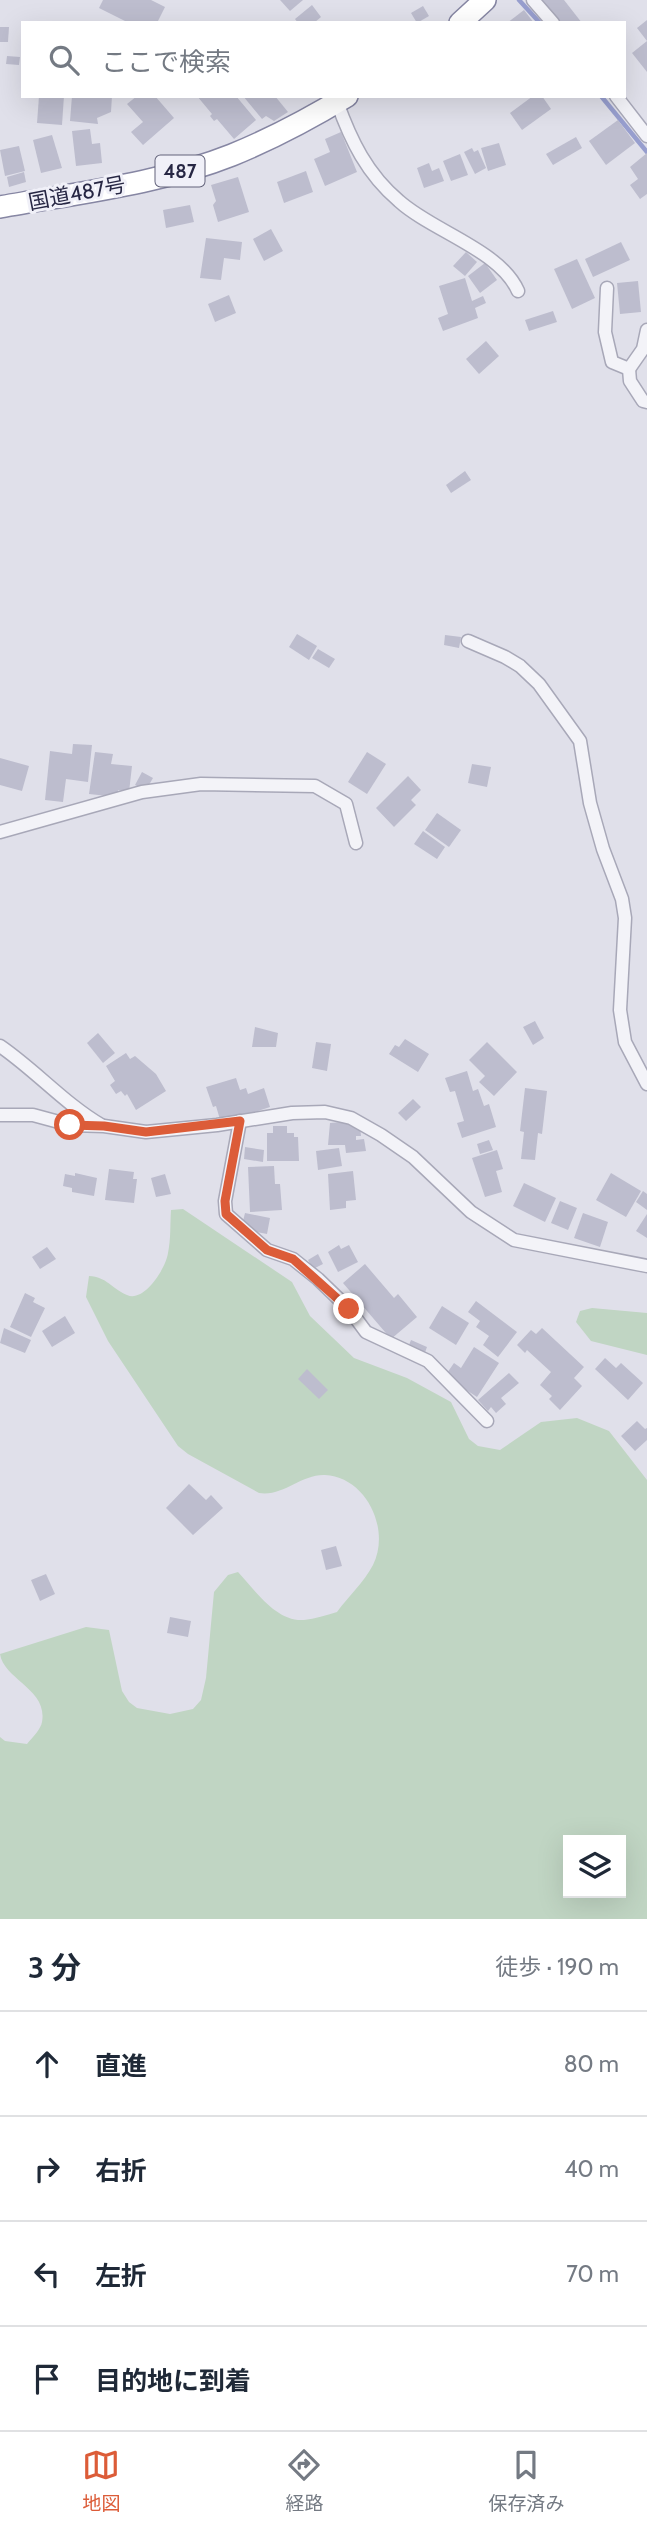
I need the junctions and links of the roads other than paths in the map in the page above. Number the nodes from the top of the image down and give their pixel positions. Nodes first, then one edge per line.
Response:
1 (485, 0) edge
2 (533, 0) edge
3 (462, 21) edge
4 (551, 21) edge
5 (618, 98) edge
6 (342, 99) edge
7 (647, 136) edge
8 (0, 207) edge
9 (607, 288) dead end
10 (518, 291) dead end
11 (647, 330) edge
12 (629, 369) junction
13 (647, 402) edge
14 (468, 641) dead end
15 (0, 832) edge
16 (356, 843) dead end
17 (0, 1046) edge
18 (647, 1084) edge
19 (0, 1115) edge
20 (240, 1121) junction
21 (104, 1126) junction
22 (647, 1266) edge
23 (487, 1421) dead end

1 - 3 highway
2 - 4 street
5 - 7 street
6 - 8 highway, 国道487号 / 487
6 - 10 street
9 - 12 street
11 - 12 street
12 - 13 street
14 - 18 street
15 - 16 street
17 - 21 street
19 - 21 street
20 - 21 street
20 - 22 street
20 - 23 street

